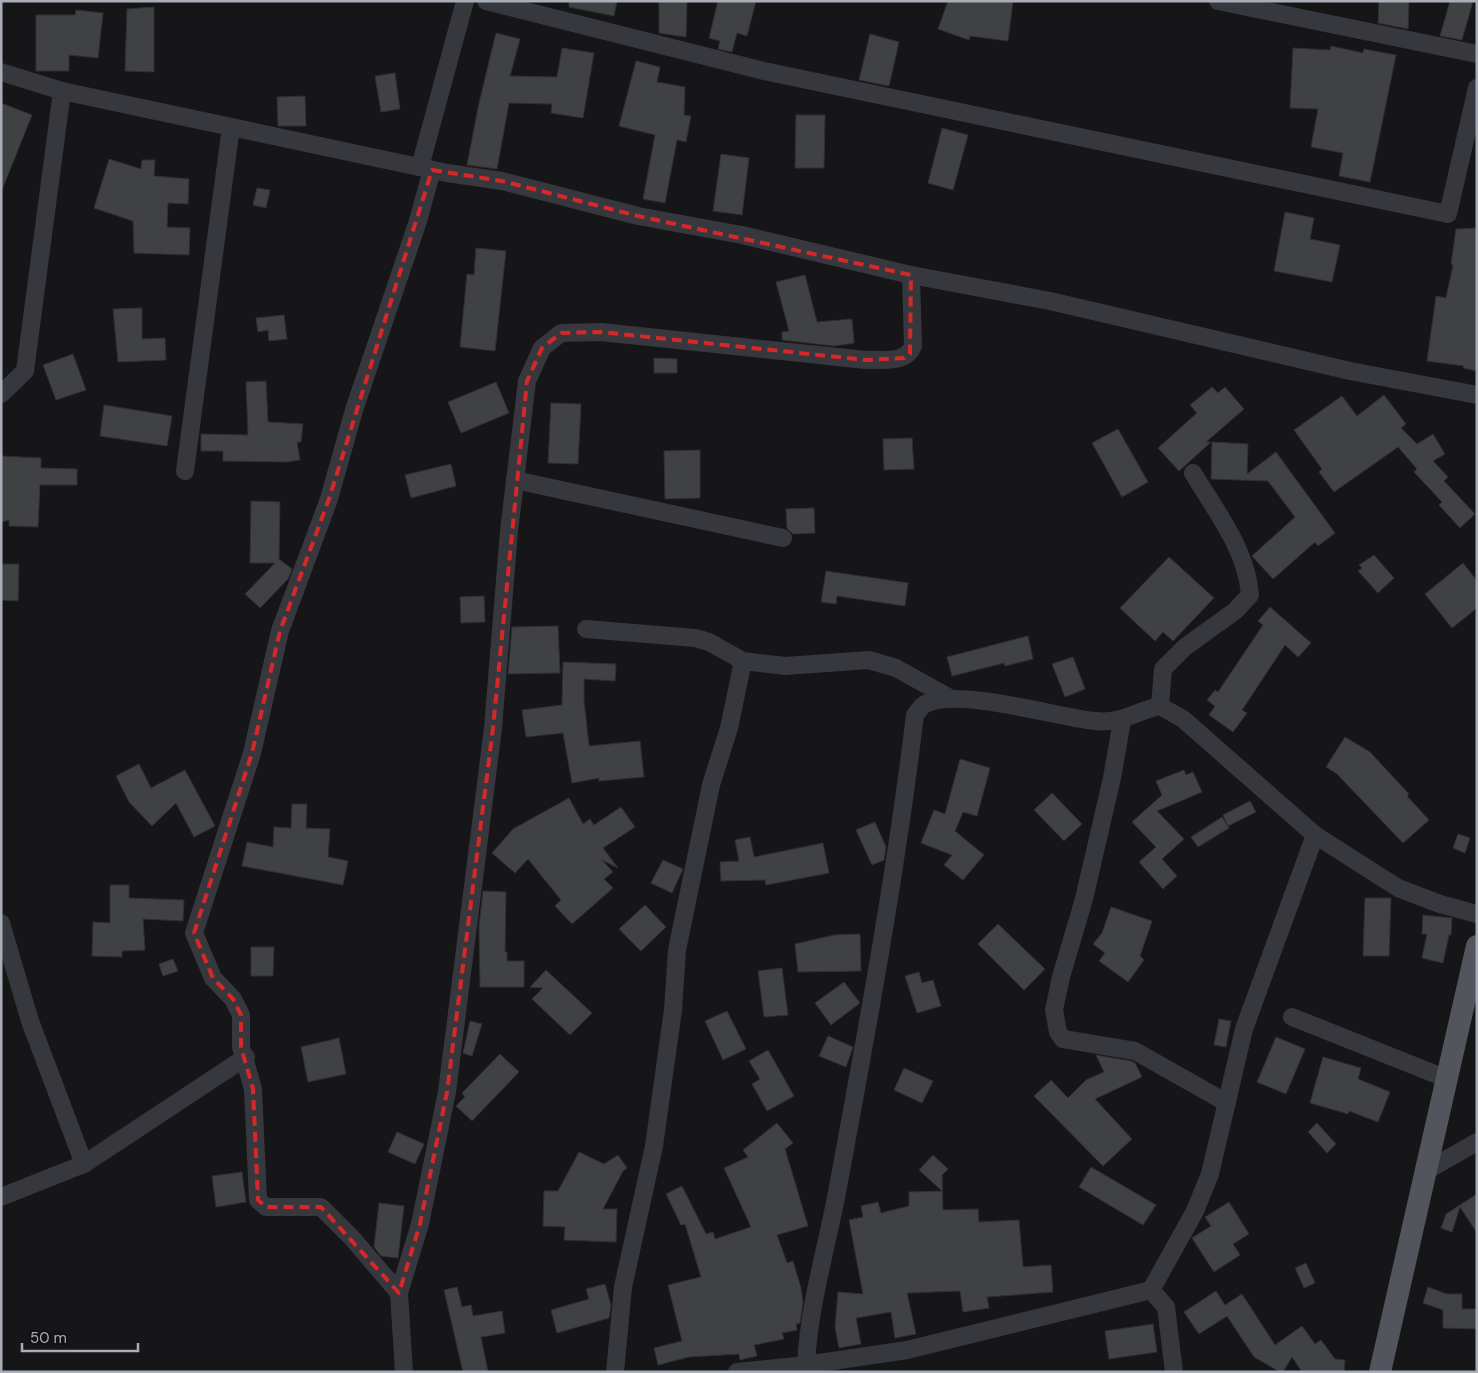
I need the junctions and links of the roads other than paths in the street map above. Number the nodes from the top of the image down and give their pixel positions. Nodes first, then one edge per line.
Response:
1 (465, 1) edge
2 (486, 1) edge
3 (1218, 1) edge
4 (1477, 54) edge
5 (1, 72) edge
6 (1477, 88) edge
7 (62, 91) junction
8 (231, 127) junction
9 (426, 168) junction
10 (911, 275) junction
11 (1, 394) edge
12 (1477, 395) edge
13 (185, 471) dead end
14 (1193, 473) dead end
15 (515, 480) junction
16 (783, 538) dead end
17 (586, 629) dead end
18 (743, 661) junction
19 (950, 698) junction
20 (1160, 706) junction
21 (1122, 721) junction
22 (1315, 835) junction
23 (1477, 914) edge
24 (1, 923) edge
25 (1477, 946) edge
26 (1292, 1017) dead end
27 (246, 1057) junction
28 (1445, 1078) junction
29 (1227, 1103) junction
30 (1477, 1142) edge
31 (84, 1164) junction
32 (1426, 1171) junction
33 (1, 1197) edge
34 (1151, 1290) junction
35 (398, 1293) junction
36 (806, 1365) junction
37 (404, 1372) edge
38 (615, 1372) edge
39 (737, 1372) edge
40 (1174, 1372) edge
41 (1380, 1372) edge

1 - 9 street
2 - 6 street
3 - 4 street
5 - 7 street
7 - 8 street
7 - 11 street
8 - 9 street
8 - 13 street
9 - 10 street
9 - 27 street
10 - 12 street
10 - 15 street
14 - 20 street
15 - 16 street
15 - 35 street
17 - 18 street
18 - 19 street
18 - 38 street
19 - 21 street
19 - 36 street
20 - 21 street
20 - 22 street
21 - 29 street
22 - 23 street
22 - 29 street
24 - 31 street
25 - 28 main road
26 - 28 street
27 - 31 street
27 - 35 street
28 - 32 main road
29 - 34 street
30 - 32 street
31 - 33 street
32 - 41 main road
34 - 36 street
34 - 40 street
35 - 37 street
36 - 39 street

